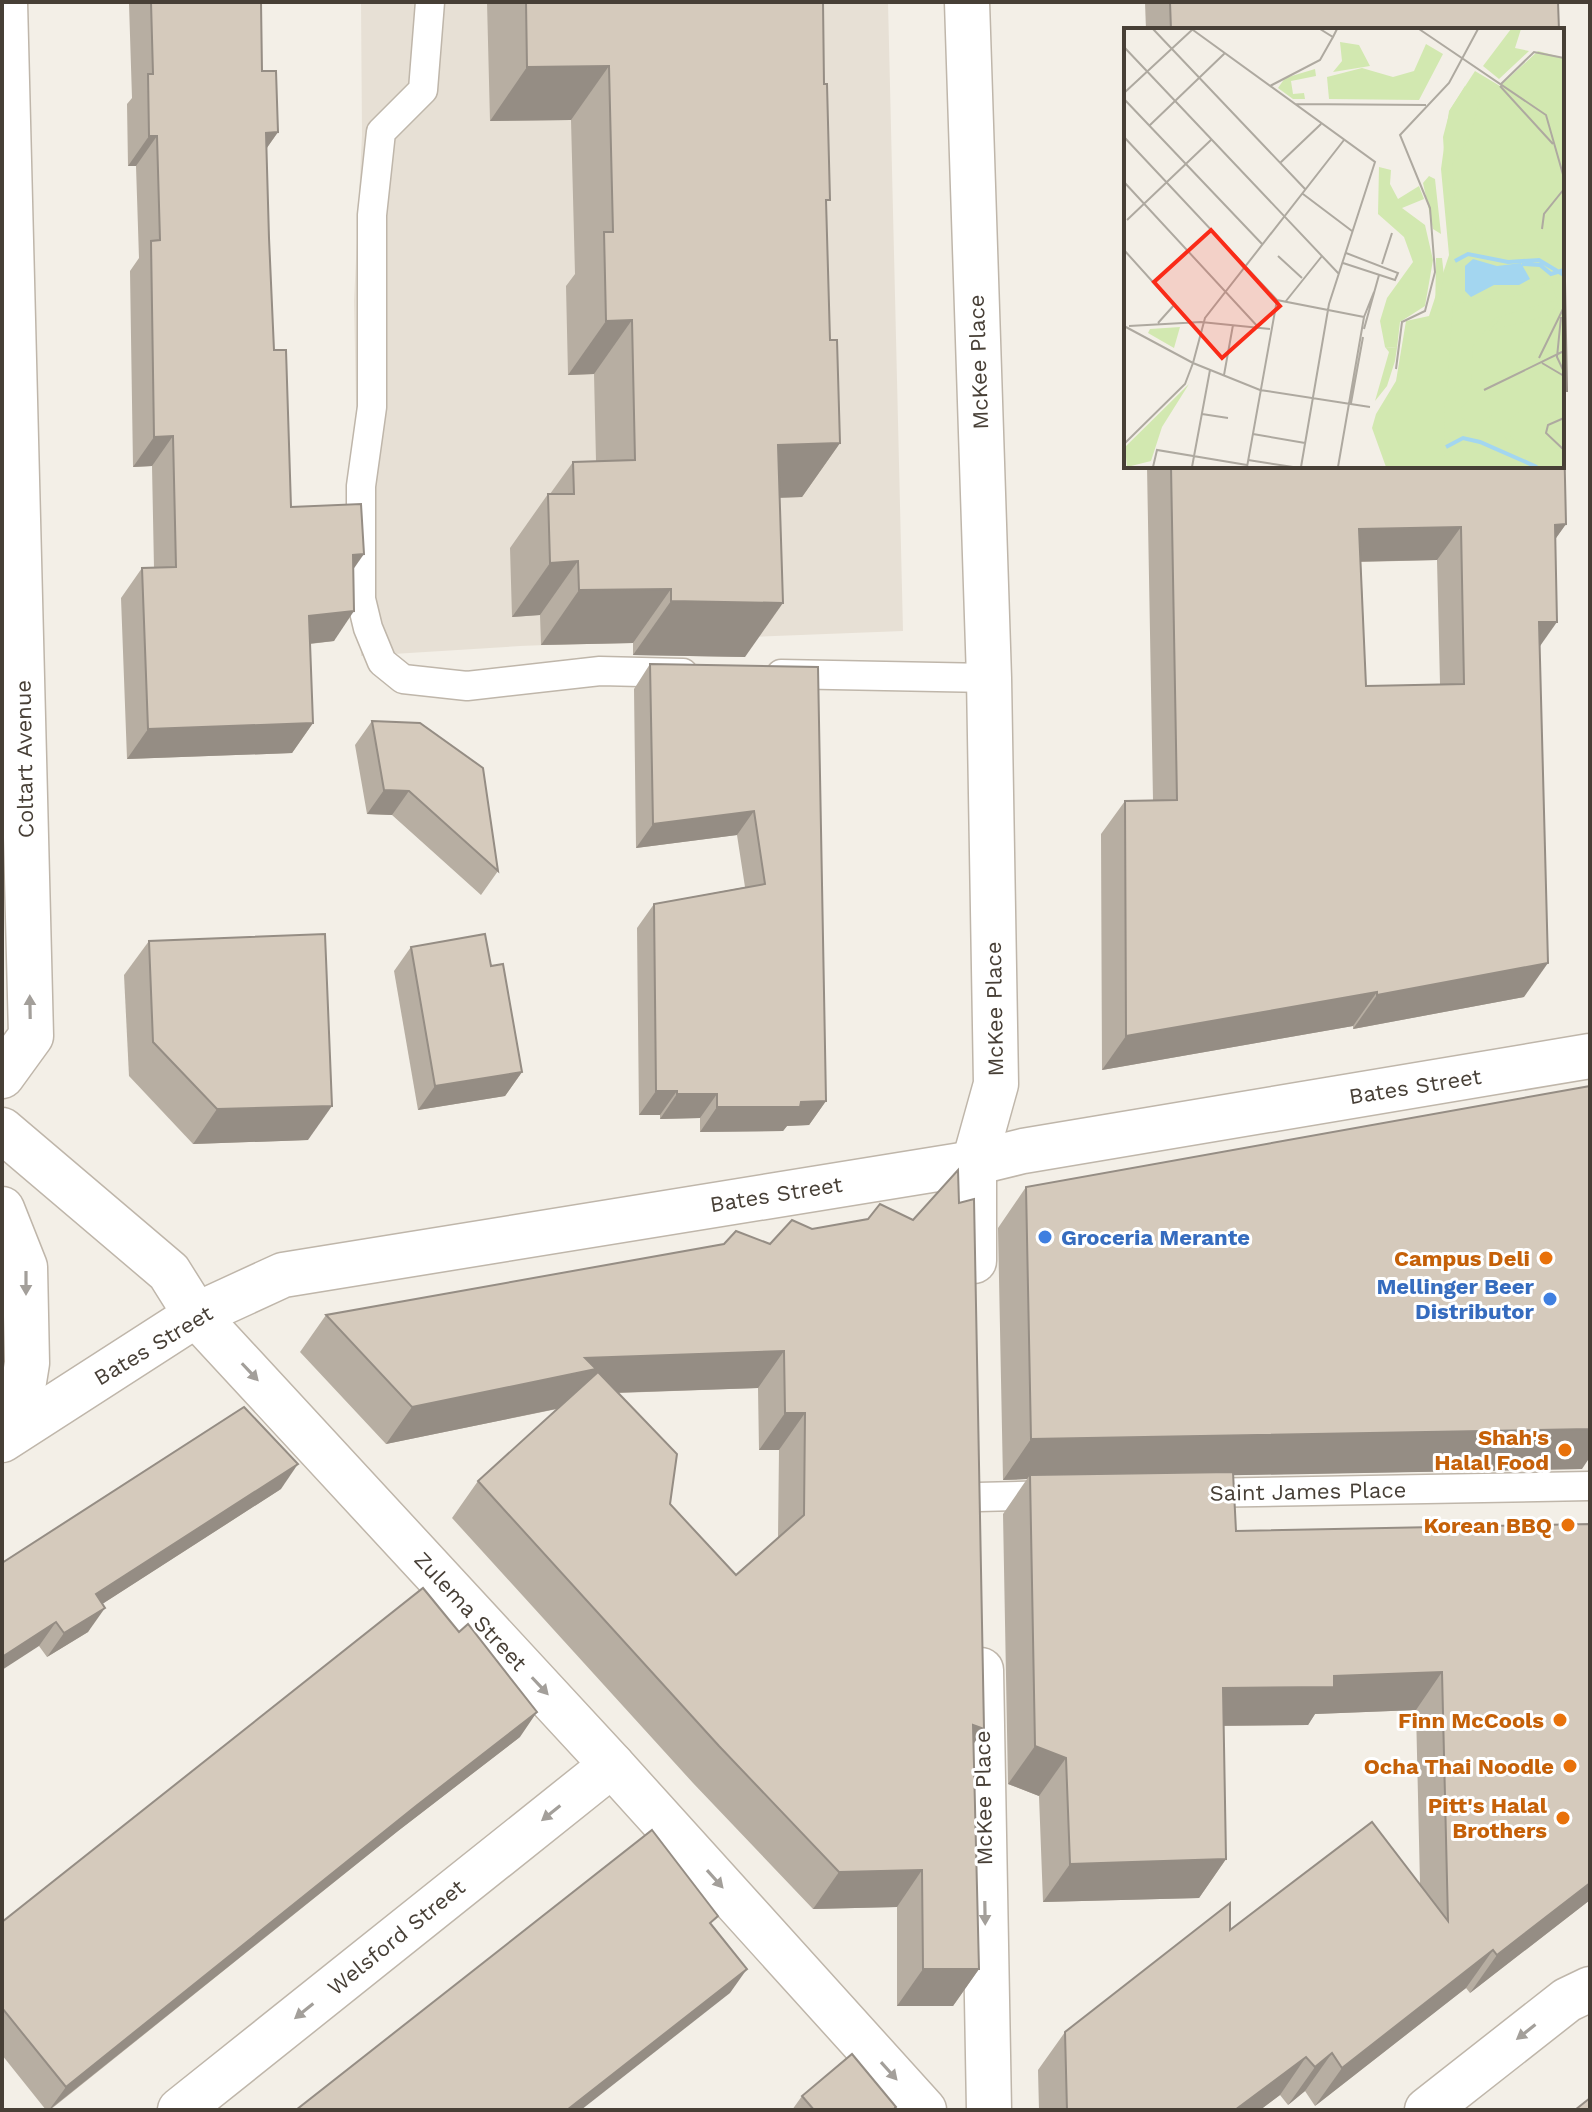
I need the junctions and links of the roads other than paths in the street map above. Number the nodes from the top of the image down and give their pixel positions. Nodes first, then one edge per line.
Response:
1 (5, 2) edge
2 (430, 2) edge
3 (967, 2) edge
4 (12, 649) edge
5 (706, 673) edge
6 (752, 674) edge
7 (989, 678) junction
8 (1590, 1056) edge
9 (2, 1076) edge
10 (2, 1130) edge
11 (974, 1163) junction
12 (2, 1209) edge
13 (974, 1294) edge
14 (196, 1315) junction
15 (2, 1431) edge
16 (2, 1440) edge
17 (977, 1481) joint
18 (1590, 1486) edge
19 (1176, 1493) edge
20 (1081, 1495) edge
21 (978, 1544) edge
22 (980, 1638) edge
23 (612, 1765) junction
24 (1590, 1989) edge
25 (180, 2110) edge
26 (924, 2110) edge
27 (989, 2110) edge
28 (1427, 2110) edge

1 - 4 street, Coltart Avenue
2 - 5 lane
3 - 7 street, McKee Place
9 -> 4 street, Coltart Avenue
6 - 7 lane
7 - 11 street, McKee Place
8 - 11 street, Bates Street
10 - 14 street, Zulema Street
11 - 13 street, McKee Place
11 - 14 street, Bates Street
12 -> 15 street
14 - 16 street, Bates Street
14 -> 23 street, Zulema Street
17 - 20 lane
17 - 21 street
18 - 19 lane, Saint James Place
22 -> 27 street, McKee Place
23 -> 25 street, Welsford Street
23 -> 26 street, Zulema Street
24 -> 28 street

